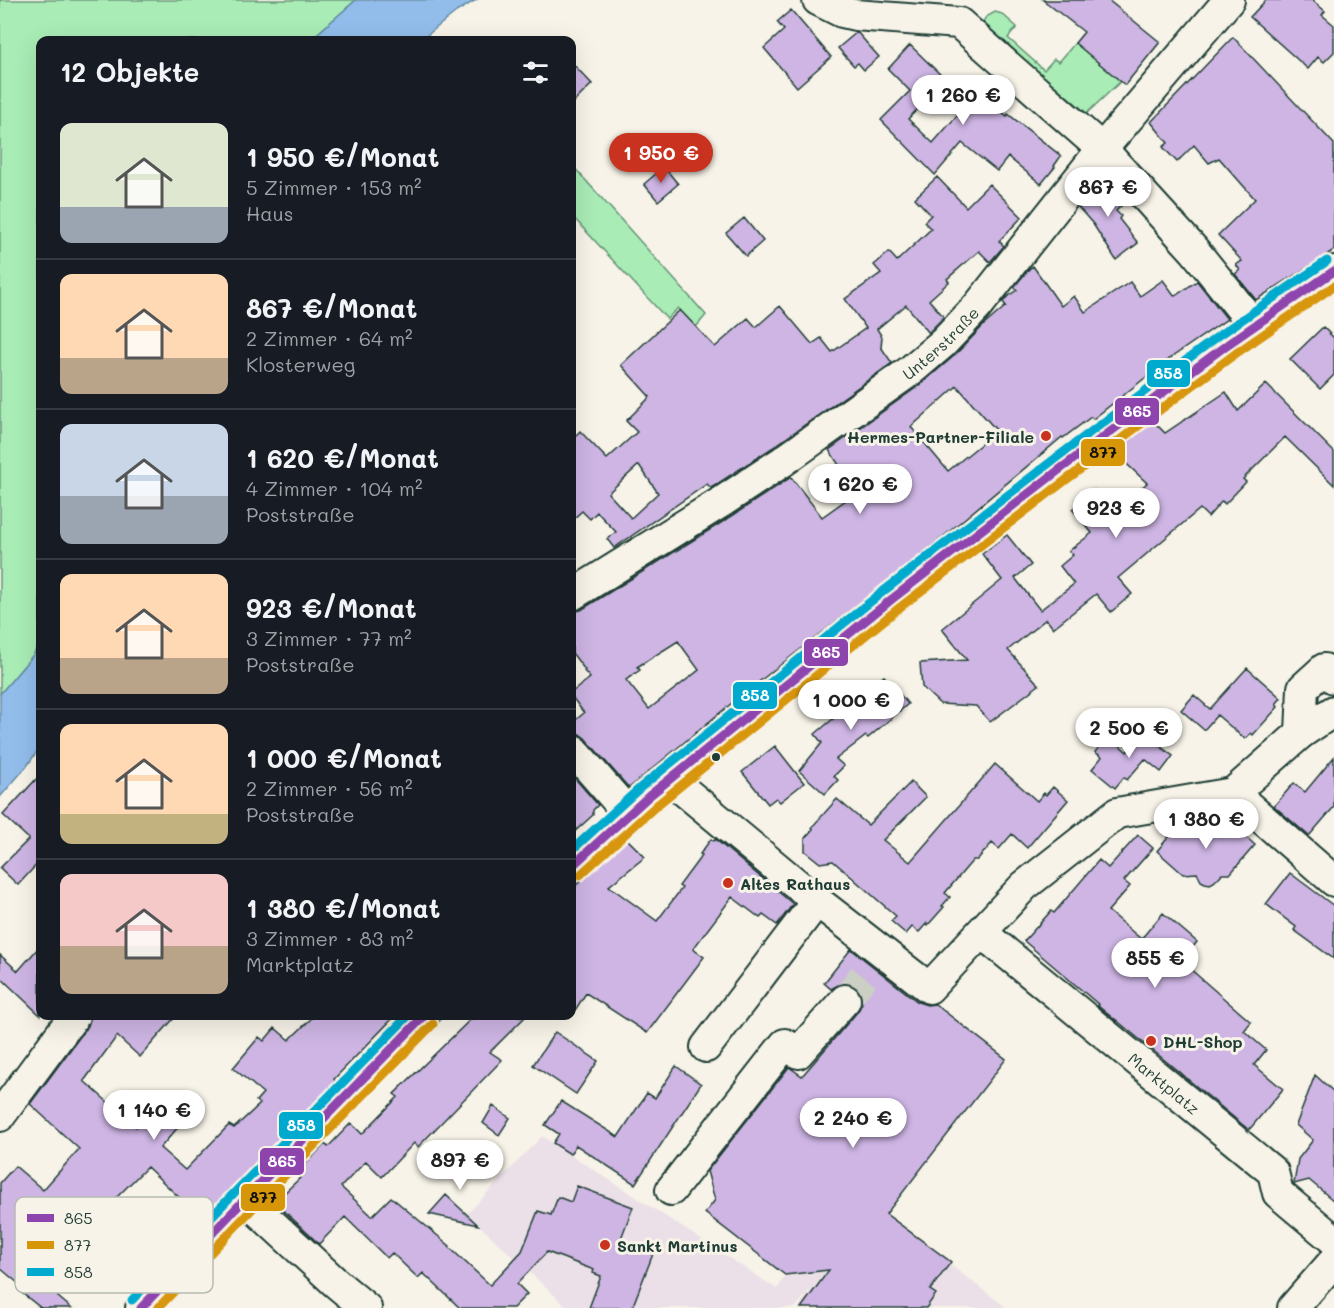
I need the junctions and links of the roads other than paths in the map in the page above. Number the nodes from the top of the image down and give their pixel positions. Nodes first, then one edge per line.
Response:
1 (818, 0) edge
2 (1229, 0) edge
3 (1102, 148) junction
4 (1334, 271) edge
5 (1254, 326) junction
6 (576, 593) edge
7 (1334, 678) edge
8 (1334, 711) edge
9 (1301, 733) junction
10 (576, 754) edge
11 (670, 778) junction
12 (1233, 793) junction
13 (628, 813) junction
14 (576, 862) edge
15 (1334, 881) edge
16 (817, 901) junction
17 (982, 933) junction
18 (845, 1000) tunnel mouth
19 (71, 1020) edge
20 (420, 1020) edge
21 (706, 1047) dead end
22 (0, 1116) edge
23 (671, 1190) dead end
24 (245, 1199) junction
25 (213, 1233) edge
26 (1334, 1240) edge
27 (1334, 1261) edge
28 (155, 1293) edge
29 (141, 1308) edge
30 (366, 1308) edge
31 (1293, 1308) edge

1 - 3 street
2 - 3 street, Unterstraße
3 - 5 street
3 - 6 street, Unterstraße
4 - 5 street
5 - 11 street
7 - 9 street
8 - 9 street
9 - 12 street
10 - 13 street
11 - 13 street
11 - 16 street
12 - 15 street
12 - 17 street
13 - 14 street
16 - 17 street
16 - 21 street
17 - 26 street, Marktplatz
18 - 23 street
19 - 22 street
20 - 24 street
24 - 25 street
24 - 30 street
27 - 31 street
28 - 29 street

